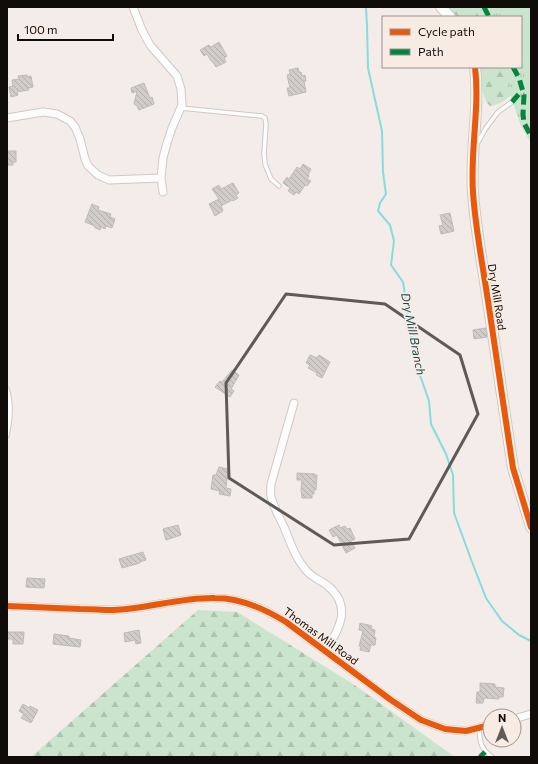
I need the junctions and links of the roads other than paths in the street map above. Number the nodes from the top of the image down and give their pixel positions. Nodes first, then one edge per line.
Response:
1 (133, 7) edge
2 (441, 7) edge
3 (449, 16) edge
4 (475, 68) edge
5 (512, 102) dead end
6 (181, 108) junction
7 (7, 118) edge
8 (472, 152) junction
9 (161, 178) junction
10 (279, 186) dead end
11 (163, 192) dead end
12 (7, 389) edge
13 (294, 403) dead end
14 (7, 436) edge
15 (531, 527) edge
16 (7, 606) edge
17 (325, 650) junction
18 (482, 727) edge
19 (479, 728) junction
20 (492, 757) edge

1 - 6 street
2 - 3 street
4 - 8 street, Dry Mill Road
5 - 8 lane
6 - 9 street
6 - 10 lane
7 - 9 street
8 - 15 street, Dry Mill Road
9 - 11 street
12 - 14 lane
13 - 17 street
16 - 17 street, Thomas Mill Road
17 - 19 street, Thomas Mill Road
18 - 19 street, Thomas Mill Road
19 - 20 lane

